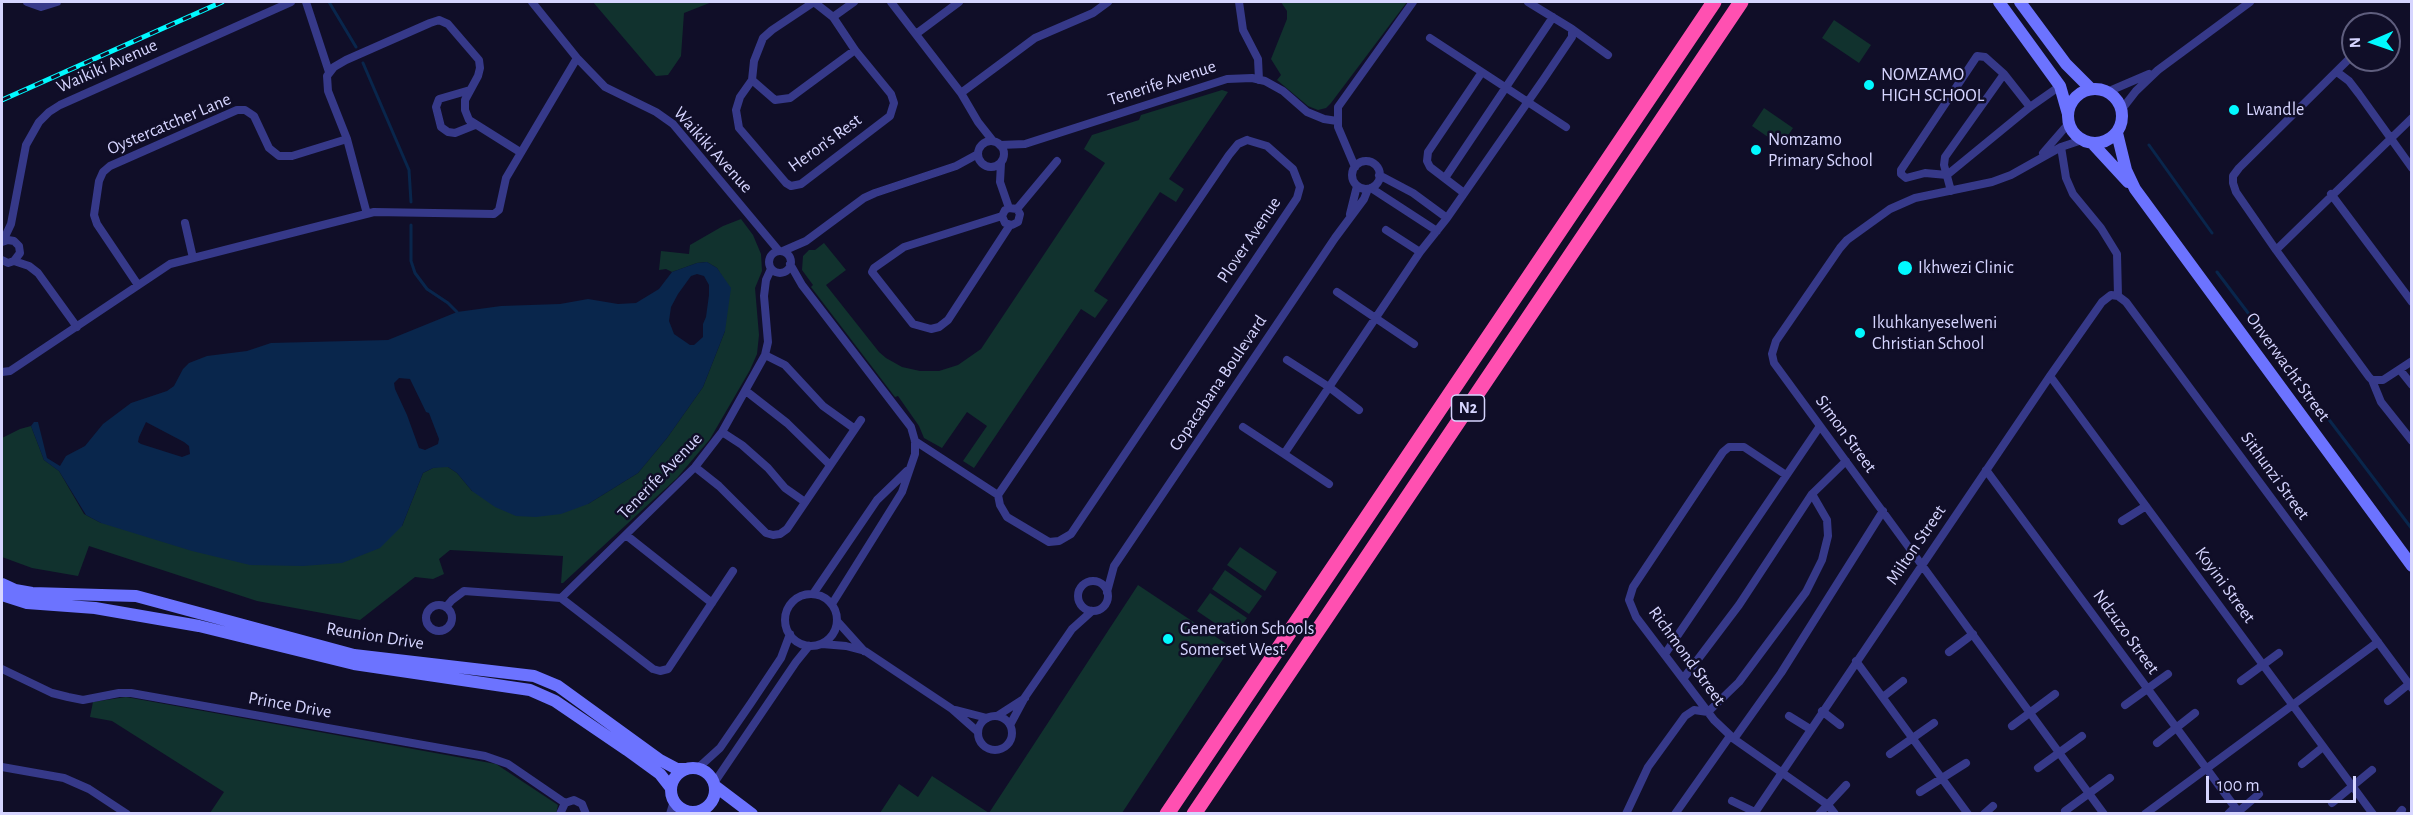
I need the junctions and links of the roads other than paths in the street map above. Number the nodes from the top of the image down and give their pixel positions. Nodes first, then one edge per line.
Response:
1 (27, 2) edge
2 (57, 2) edge
3 (291, 2) edge
4 (306, 2) edge
5 (532, 2) edge
6 (814, 2) edge
7 (854, 2) edge
8 (891, 2) edge
9 (958, 2) edge
10 (1108, 2) edge
11 (1239, 2) edge
12 (1413, 2) edge
13 (1528, 2) edge
14 (1714, 2) edge
15 (1741, 2) edge
16 (2000, 2) edge
17 (2020, 2) edge
18 (2250, 2) edge
19 (833, 16) junction
20 (1552, 17) junction
21 (1572, 29) junction
22 (916, 34) junction
23 (1431, 38) dead end
24 (855, 50) junction
25 (1608, 55) dead end
26 (577, 58) junction
27 (2341, 68) edge
28 (2158, 70) junction
29 (329, 72) junction
30 (1482, 72) junction
31 (2337, 72) junction
32 (2004, 74) junction
33 (752, 80) junction
34 (1258, 80) junction
35 (2060, 86) junction
36 (1505, 87) junction
37 (2091, 89) junction
38 (470, 90) junction
39 (2107, 92) junction
40 (961, 93) junction
41 (1528, 102) junction
42 (2030, 107) junction
43 (2122, 109) junction
44 (2412, 118) edge
45 (2069, 119) junction
46 (1337, 120) junction
47 (978, 122) junction
48 (475, 125) junction
49 (1566, 127) dead end
50 (2117, 133) junction
51 (347, 139) junction
52 (2390, 139) junction
53 (2087, 142) junction
54 (997, 143) junction
55 (1025, 144) junction
56 (1347, 146) junction
57 (2061, 147) junction
58 (979, 150) junction
59 (520, 152) junction
60 (2038, 158) junction
61 (1002, 160) junction
62 (1057, 161) dead end
63 (1368, 162) junction
64 (956, 166) junction
65 (986, 166) junction
66 (1355, 167) junction
67 (2412, 168) edge
68 (1379, 175) junction
69 (1947, 175) junction
70 (1445, 178) junction
71 (1000, 182) junction
72 (1357, 186) junction
73 (1370, 189) junction
74 (2135, 189) junction
75 (1952, 191) junction
76 (1464, 193) junction
77 (2331, 194) junction
78 (1013, 208) junction
79 (367, 214) junction
80 (1002, 216) junction
81 (1349, 218) junction
82 (1447, 218) junction
83 (185, 223) dead end
84 (11, 224) junction
85 (1010, 225) junction
86 (1386, 230) dead end
87 (761, 231) junction
88 (1437, 231) junction
89 (14, 241) junction
90 (806, 241) junction
91 (2, 242) edge
92 (20, 249) junction
93 (2276, 250) junction
94 (781, 251) junction
95 (1420, 252) junction
96 (771, 256) junction
97 (193, 258) junction
98 (790, 261) junction
99 (6, 263) edge
100 (777, 271) junction
101 (38, 273) junction
102 (138, 285) junction
103 (802, 285) junction
104 (1337, 292) dead end
105 (2118, 296) junction
106 (2412, 302) edge
107 (1376, 316) junction
108 (77, 327) junction
109 (1414, 344) dead end
110 (765, 355) junction
111 (1287, 360) dead end
112 (2412, 361) edge
113 (2400, 370) junction
114 (2, 372) edge
115 (2050, 376) junction
116 (2372, 380) junction
117 (2412, 385) edge
118 (1329, 387) junction
119 (746, 391) junction
120 (1359, 410) dead end
121 (861, 420) dead end
122 (1820, 426) junction
123 (1243, 427) dead end
124 (855, 429) junction
125 (722, 432) junction
126 (915, 441) junction
127 (2412, 441) edge
128 (1284, 454) junction
129 (1845, 461) junction
130 (831, 465) junction
131 (695, 467) junction
132 (909, 469) junction
133 (1986, 470) junction
134 (1786, 475) junction
135 (1329, 484) dead end
136 (1812, 494) junction
137 (998, 495) junction
138 (805, 502) junction
139 (2146, 506) junction
140 (1882, 511) junction
141 (2122, 521) dead end
142 (626, 535) junction
143 (1114, 566) junction
144 (1923, 566) junction
145 (2412, 566) edge
146 (733, 571) dead end
147 (1094, 581) junction
148 (2, 584) edge
149 (1107, 592) junction
150 (813, 594) junction
151 (2, 595) edge
152 (561, 598) junction
153 (711, 603) junction
154 (832, 604) junction
155 (1080, 604) junction
156 (446, 607) dead end
157 (1092, 611) junction
158 (837, 621) junction
159 (1072, 629) junction
160 (789, 634) junction
161 (1973, 634) junction
162 (2378, 642) junction
163 (822, 644) junction
164 (809, 646) junction
165 (865, 651) junction
166 (1949, 652) dead end
167 (2279, 653) dead end
168 (1665, 654) junction
169 (1856, 661) junction
170 (2263, 665) junction
171 (2, 669) edge
172 (2168, 674) dead end
173 (1683, 679) junction
174 (1903, 681) dead end
175 (2241, 681) dead end
176 (2410, 686) edge
177 (2148, 689) junction
178 (2055, 694) dead end
179 (1025, 697) junction
180 (1883, 697) junction
181 (2388, 701) dead end
182 (2125, 705) dead end
183 (2293, 705) junction
184 (952, 709) junction
185 (1822, 711) junction
186 (1708, 712) junction
187 (2195, 712) dead end
188 (2030, 713) junction
189 (997, 716) junction
190 (1789, 716) dead end
191 (987, 718) junction
192 (1934, 723) dead end
193 (1010, 725) junction
194 (1840, 725) dead end
195 (2012, 726) dead end
196 (2177, 728) junction
197 (1810, 729) junction
198 (978, 732) junction
199 (2082, 736) dead end
200 (1732, 737) junction
201 (1912, 738) junction
202 (2157, 743) dead end
203 (2323, 747) junction
204 (2059, 752) junction
205 (1890, 754) dead end
206 (1966, 763) dead end
207 (2302, 764) dead end
208 (2, 767) edge
209 (2038, 768) dead end
210 (692, 769) junction
211 (2207, 769) junction
212 (2372, 770) dead end
213 (1781, 772) junction
214 (1942, 777) junction
215 (2110, 778) dead end
216 (715, 785) junction
217 (1846, 785) dead end
218 (2352, 785) junction
219 (1920, 792) dead end
220 (2089, 793) junction
221 (672, 794) junction
222 (2259, 794) dead end
223 (1732, 801) dead end
224 (565, 803) junction
225 (2332, 803) dead end
226 (1828, 805) junction
227 (1993, 806) dead end
228 (2065, 811) dead end
229 (2235, 811) edge
230 (690, 812) edge
231 (127, 813) edge
232 (560, 813) edge
233 (586, 813) edge
234 (670, 813) edge
235 (710, 813) edge
236 (752, 813) edge
237 (1167, 813) edge
238 (1194, 813) edge
239 (1626, 813) edge
240 (1675, 813) edge
241 (1754, 813) edge
242 (1819, 813) edge
243 (1835, 813) edge
244 (1968, 813) edge
245 (1984, 813) edge
246 (2104, 813) edge
247 (2145, 813) edge
248 (2373, 813) edge

1 - 2 street
3 - 84 street, Waikiki Avenue
4 - 29 street
5 - 26 street, Waikiki Avenue
6 - 19 street, Heron's Rest
6 - 33 street, Heron's Rest
7 - 19 street
8 - 22 street
9 - 22 street
10 - 40 street
11 - 34 street
12 - 46 street
13 - 20 street
14 - 237 highway, N2
15 - 238 highway, N2
16 - 35 street
17 - 37 street
18 - 28 street
19 - 24 street, Heron's Rest
20 - 21 street
20 - 36 street
21 - 25 street
21 - 41 street
22 - 40 street
23 - 30 street
24 - 33 street
24 - 33 street, Heron's Rest
26 - 59 street
26 - 87 street, Waikiki Avenue
27 - 31 street
28 - 39 street
28 - 43 street
29 - 38 street
29 - 51 street
30 - 36 street
30 - 70 street
31 - 52 street
31 - 93 street
32 - 42 street
32 - 69 street
32 - 69 street
34 - 46 street, Tenerife Avenue
34 - 55 street, Tenerife Avenue
35 - 42 street
35 - 45 street
36 - 41 street
36 - 70 street
37 - 39 street
37 - 45 street
38 - 48 street
38 - 48 street
39 - 43 street
40 - 47 street
41 - 49 street
41 - 76 street
42 - 69 street
43 - 50 street
44 - 52 street
45 - 53 street
45 - 60 street, Simon Street
46 - 56 street
47 - 54 street
47 - 58 street
48 - 59 street
50 - 53 street
50 - 74 street, Onverwacht Street
51 - 79 street
51 - 102 street, Oystercatcher Lane
52 - 67 street
52 - 77 street
53 - 57 street, Simon Street
53 - 74 street, Onverwacht Street
54 - 55 street, Tenerife Avenue
54 - 58 street
54 - 61 street
55 - 61 street, Tenerife Avenue
56 - 63 street
56 - 66 street
57 - 60 street, Simon Street
57 - 105 street
58 - 64 street
58 - 65 street
59 - 79 street
60 - 75 street, Simon Street
61 - 65 street, Tenerife Avenue
61 - 71 street
62 - 78 street
63 - 66 street
63 - 68 street
64 - 65 street
64 - 90 street
65 - 71 street
66 - 72 street
68 - 73 street
68 - 82 street
69 - 75 street
70 - 76 street
71 - 78 street
72 - 73 street
72 - 81 street, Copacabana Boulevard
73 - 81 street, Copacabana Boulevard
73 - 88 street
74 - 145 street, Onverwacht Street
75 - 122 street, Simon Street
76 - 82 street
77 - 93 street
77 - 106 street
78 - 80 street
78 - 85 street
79 - 97 street
80 - 85 street
80 - 85 street
81 - 143 street, Copacabana Boulevard
82 - 88 street
83 - 97 street
84 - 89 street, Waikiki Avenue
84 - 91 street, Waikiki Avenue
86 - 95 street
87 - 94 street, Waikiki Avenue
87 - 96 street, Waikiki Avenue
88 - 95 street
89 - 91 street
89 - 92 street
90 - 94 street
90 - 98 street
92 - 99 street
92 - 101 street
93 - 116 street
94 - 96 street
94 - 98 street, Waikiki Avenue
95 - 107 street
96 - 100 street
97 - 102 street
98 - 100 street, Tenerife Avenue
98 - 103 street
99 - 101 street
100 - 103 street
100 - 110 street, Tenerife Avenue
101 - 108 street
102 - 108 street
103 - 126 street
104 - 107 street
105 - 115 street, Milton Street
105 - 162 street, Sithunzi Street
107 - 109 street
107 - 118 street
108 - 114 street
110 - 119 street, Tenerife Avenue
110 - 124 street
111 - 118 street
112 - 113 street
113 - 116 street
113 - 117 street
115 - 133 street, Milton Street
115 - 139 street, Koyini Street
116 - 127 street
118 - 120 street
118 - 128 street
119 - 125 street, Tenerife Avenue
119 - 130 street
121 - 124 street
122 - 129 street, Simon Street
122 - 134 street
123 - 128 street
124 - 130 street
125 - 131 street, Tenerife Avenue
125 - 138 street
126 - 132 street
126 - 137 street, Plover Avenue
128 - 135 street
129 - 136 street
129 - 140 street, Simon Street
130 - 138 street
131 - 138 street
131 - 142 street, Tenerife Avenue
132 - 150 street
132 - 154 street
133 - 144 street, Milton Street
133 - 177 street, Ndzuzo Street
134 - 168 street
134 - 168 street, Richmond Street
136 - 173 street
136 - 186 street
137 - 137 street, Plover Avenue
139 - 141 street
139 - 170 street, Koyini Street
140 - 144 street, Simon Street
140 - 200 street
142 - 152 street, Tenerife Avenue
142 - 153 street
143 - 147 street, Copacabana Boulevard
143 - 149 street, Copacabana Boulevard
144 - 161 street, Simon Street
144 - 169 street, Milton Street
146 - 153 street
147 - 149 street
147 - 155 street
148 - 210 street, Reunion Drive
149 - 157 street
150 - 154 street
150 - 160 street
151 - 221 street, Reunion Drive
152 - 153 street
152 - 156 street
154 - 158 street
155 - 157 street
155 - 159 street
157 - 159 street
158 - 163 street
158 - 165 street
159 - 179 street
160 - 164 street
160 - 210 street
161 - 166 street
161 - 188 street, Simon Street
162 - 176 street, Sithunzi Street
162 - 183 street
163 - 164 street
163 - 165 street
164 - 216 street
165 - 184 street
167 - 170 street
168 - 173 street, Richmond Street
169 - 180 street
169 - 185 street, Milton Street
170 - 175 street
170 - 183 street, Koyini Street
171 - 224 street, Prince Drive
172 - 177 street
173 - 186 street, Richmond Street
174 - 180 street
176 - 181 street
177 - 182 street
177 - 196 street, Ndzuzo Street
178 - 188 street
179 - 189 street
179 - 193 street
180 - 201 street
183 - 203 street, Koyini Street
183 - 211 street
184 - 191 street
184 - 198 street
185 - 194 street
185 - 197 street, Milton Street
186 - 200 street, Richmond Street
186 - 239 street
187 - 196 street
188 - 195 street
188 - 204 street, Simon Street
189 - 191 street
189 - 193 street
190 - 197 street
191 - 198 street
192 - 201 street
193 - 198 street
196 - 202 street
196 - 211 street, Ndzuzo Street
197 - 213 street, Milton Street
199 - 204 street
200 - 213 street, Richmond Street
200 - 240 street
201 - 205 street
201 - 214 street
203 - 207 street
203 - 218 street, Koyini Street
204 - 209 street
204 - 220 street, Simon Street
206 - 214 street
208 - 231 street
210 - 216 street
210 - 221 street
211 - 229 street, Ndzuzo Street
211 - 247 street
212 - 218 street
213 - 226 street, Richmond Street
213 - 241 street, Milton Street
214 - 219 street
214 - 244 street
215 - 220 street
216 - 230 street
216 - 236 street
217 - 226 street
218 - 225 street
218 - 248 street, Koyini Street
220 - 228 street
220 - 246 street, Simon Street
221 - 230 street
221 - 234 street
222 - 229 street
223 - 241 street
224 - 232 street
224 - 233 street, Prince Drive
226 - 242 street
226 - 243 street, Richmond Street
227 - 245 street
230 - 235 street

